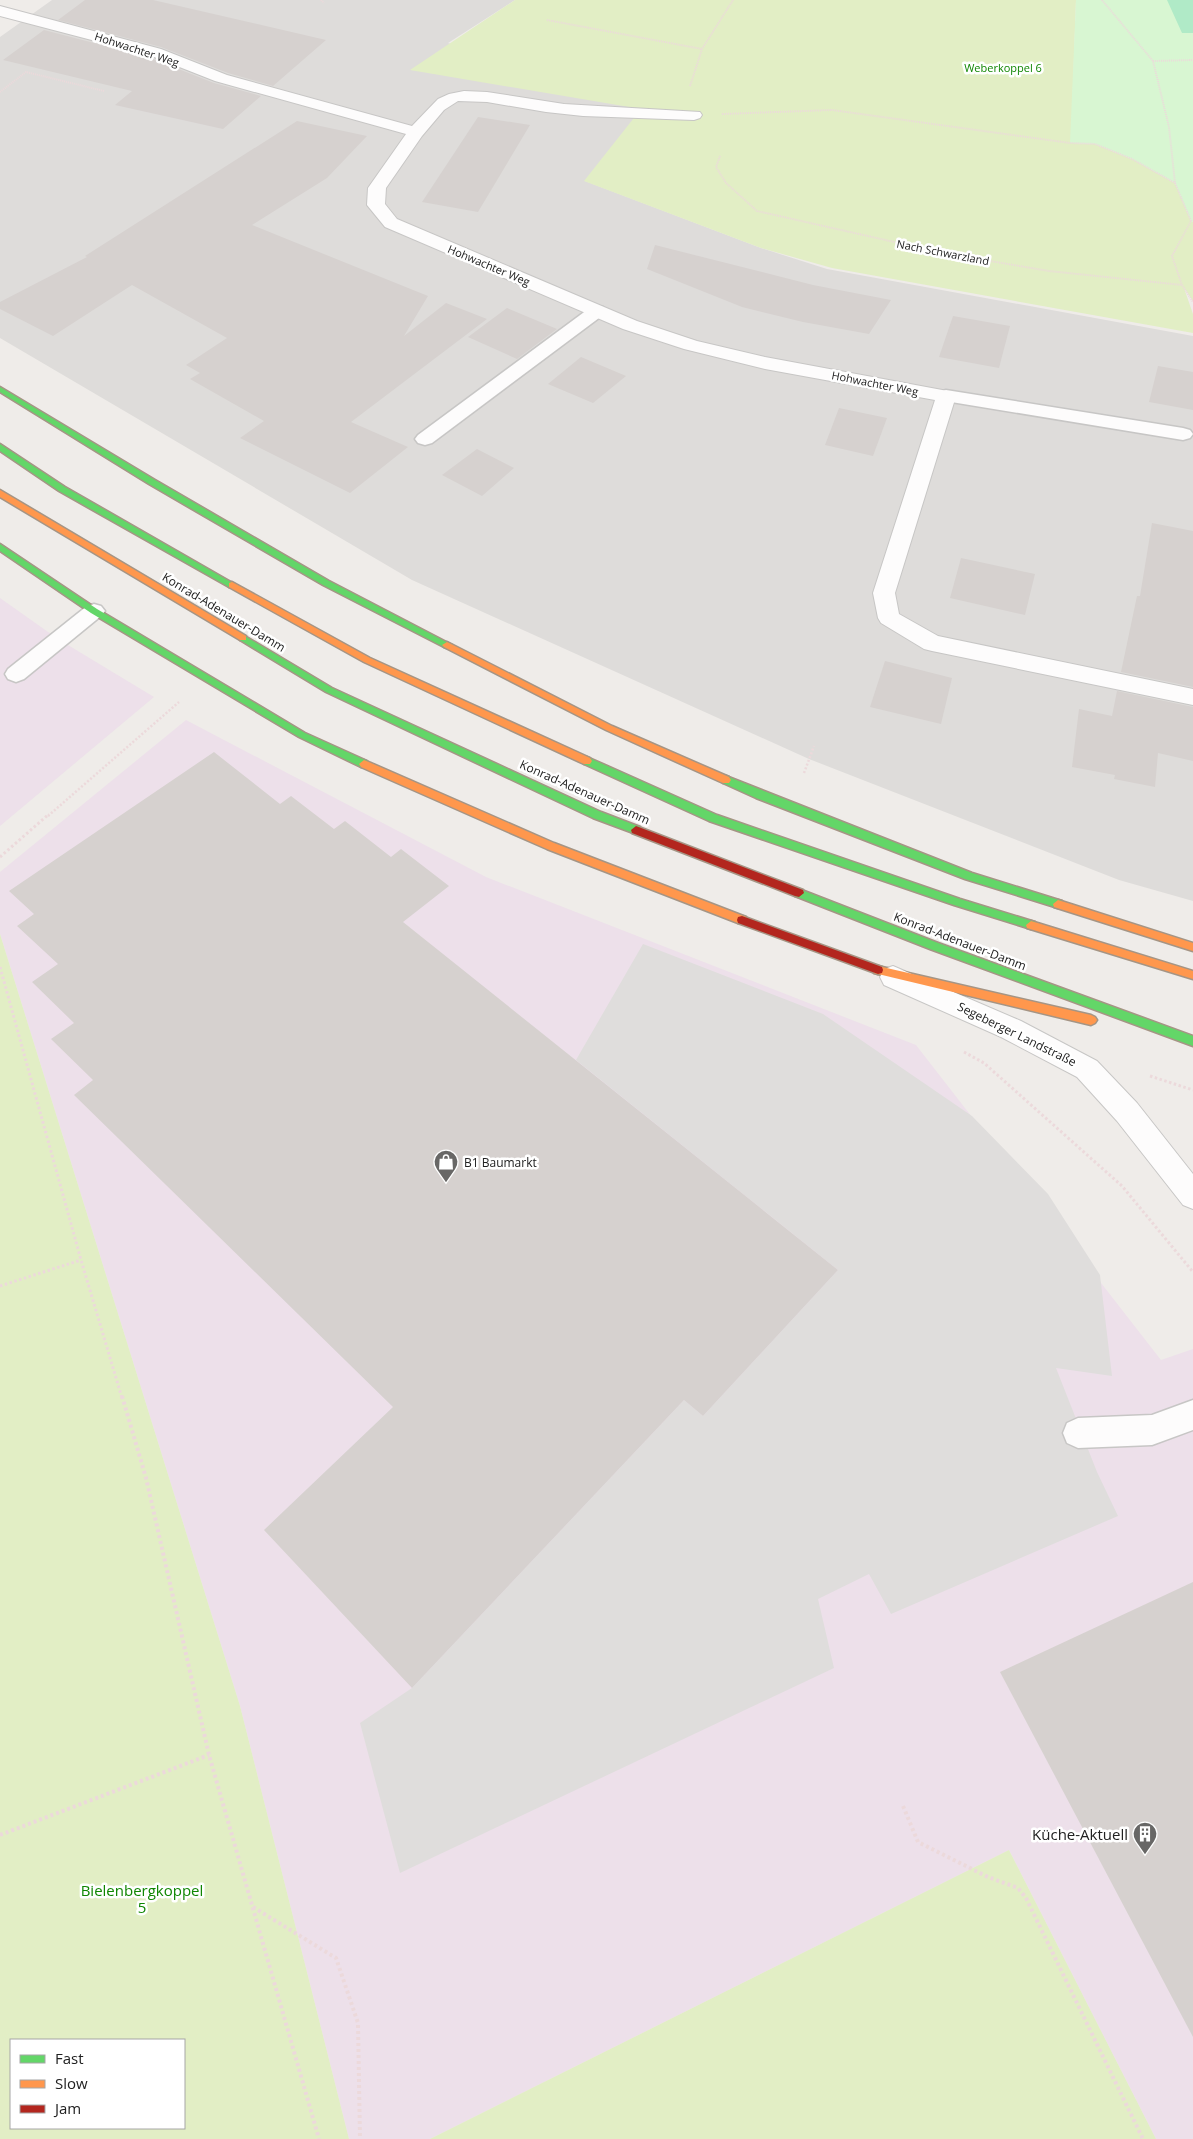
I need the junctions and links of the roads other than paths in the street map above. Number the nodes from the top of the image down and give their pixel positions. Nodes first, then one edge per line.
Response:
1 (0, 11) edge
2 (694, 115) road end
3 (416, 132) junction
4 (597, 311) junction
5 (0, 389) edge
6 (946, 396) junction
7 (1183, 434) dead end
8 (424, 439) dead end
9 (0, 447) edge
10 (0, 493) edge
11 (0, 547) edge
12 (94, 610) junction
13 (16, 674) dead end
14 (1193, 698) edge
15 (1193, 947) edge
16 (878, 970) junction
17 (1193, 975) edge
18 (1193, 1042) edge
19 (1193, 1196) edge
20 (1193, 1415) edge
21 (1078, 1433) dead end

1 - 3 street, Hohwachter Weg
2 - 3 street, Hohwachter Weg
3 - 4 street, Hohwachter Weg
4 - 6 street, Hohwachter Weg
4 - 8 lane
5 - 15 main road
6 - 7 lane
6 - 14 street
9 - 17 main road, Konrad-Adenauer-Damm
10 - 18 main road, Konrad-Adenauer-Damm
11 - 12 main road
12 - 13 lane
12 - 16 main road
16 - 18 main road
16 - 19 street, Segeberger Landstraße
20 - 21 lane

